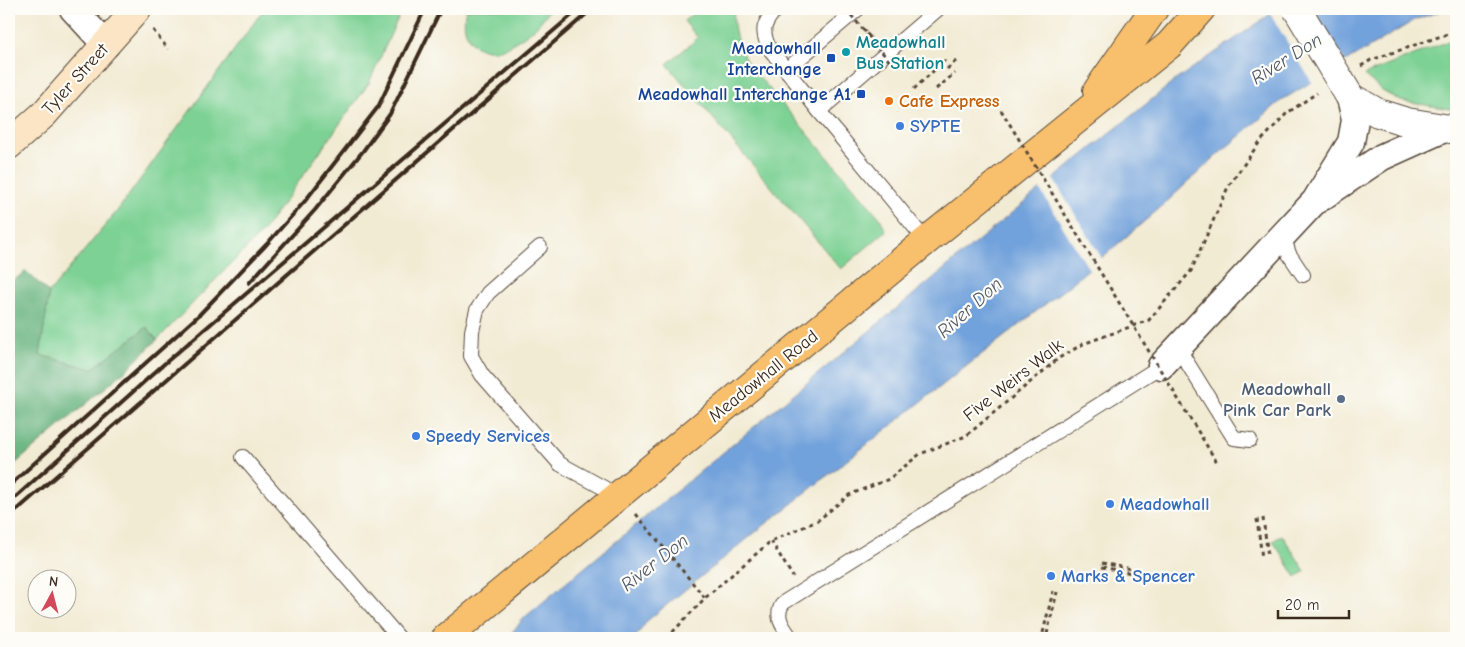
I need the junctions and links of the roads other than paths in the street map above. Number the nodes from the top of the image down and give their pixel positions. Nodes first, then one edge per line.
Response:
1 (74, 9) edge
2 (138, 9) edge
3 (776, 9) edge
4 (858, 9) edge
5 (938, 9) edge
6 (1154, 9) edge
7 (1201, 9) edge
8 (1297, 9) edge
9 (106, 44) junction
10 (786, 70) junction
11 (1350, 97) junction
12 (819, 111) junction
13 (1081, 115) junction
14 (1450, 130) edge
15 (9, 146) edge
16 (1315, 201) junction
17 (1284, 234) junction
18 (926, 241) junction
19 (540, 247) dead end
20 (1303, 275) dead end
21 (1169, 357) junction
22 (1250, 440) dead end
23 (243, 457) dead end
24 (625, 507) junction
25 (399, 638) edge
26 (446, 638) edge
27 (791, 638) edge

1 - 9 street
2 - 9 main road, Tyler Street
3 - 10 lane
4 - 10 lane
5 - 12 lane
6 - 13 main road, Meadowhall Road
7 - 13 main road, Meadowhall Road
8 - 11 street, bridge
9 - 15 main road, Tyler Street
10 - 12 lane
11 - 14 street
11 - 16 street
12 - 18 lane
13 - 18 main road, Meadowhall Road
14 - 16 street
16 - 17 street
17 - 20 lane
17 - 21 street
18 - 24 main road, Meadowhall Road
19 - 24 lane
21 - 22 lane
21 - 27 lane
23 - 25 lane
24 - 26 main road, Meadowhall Road

